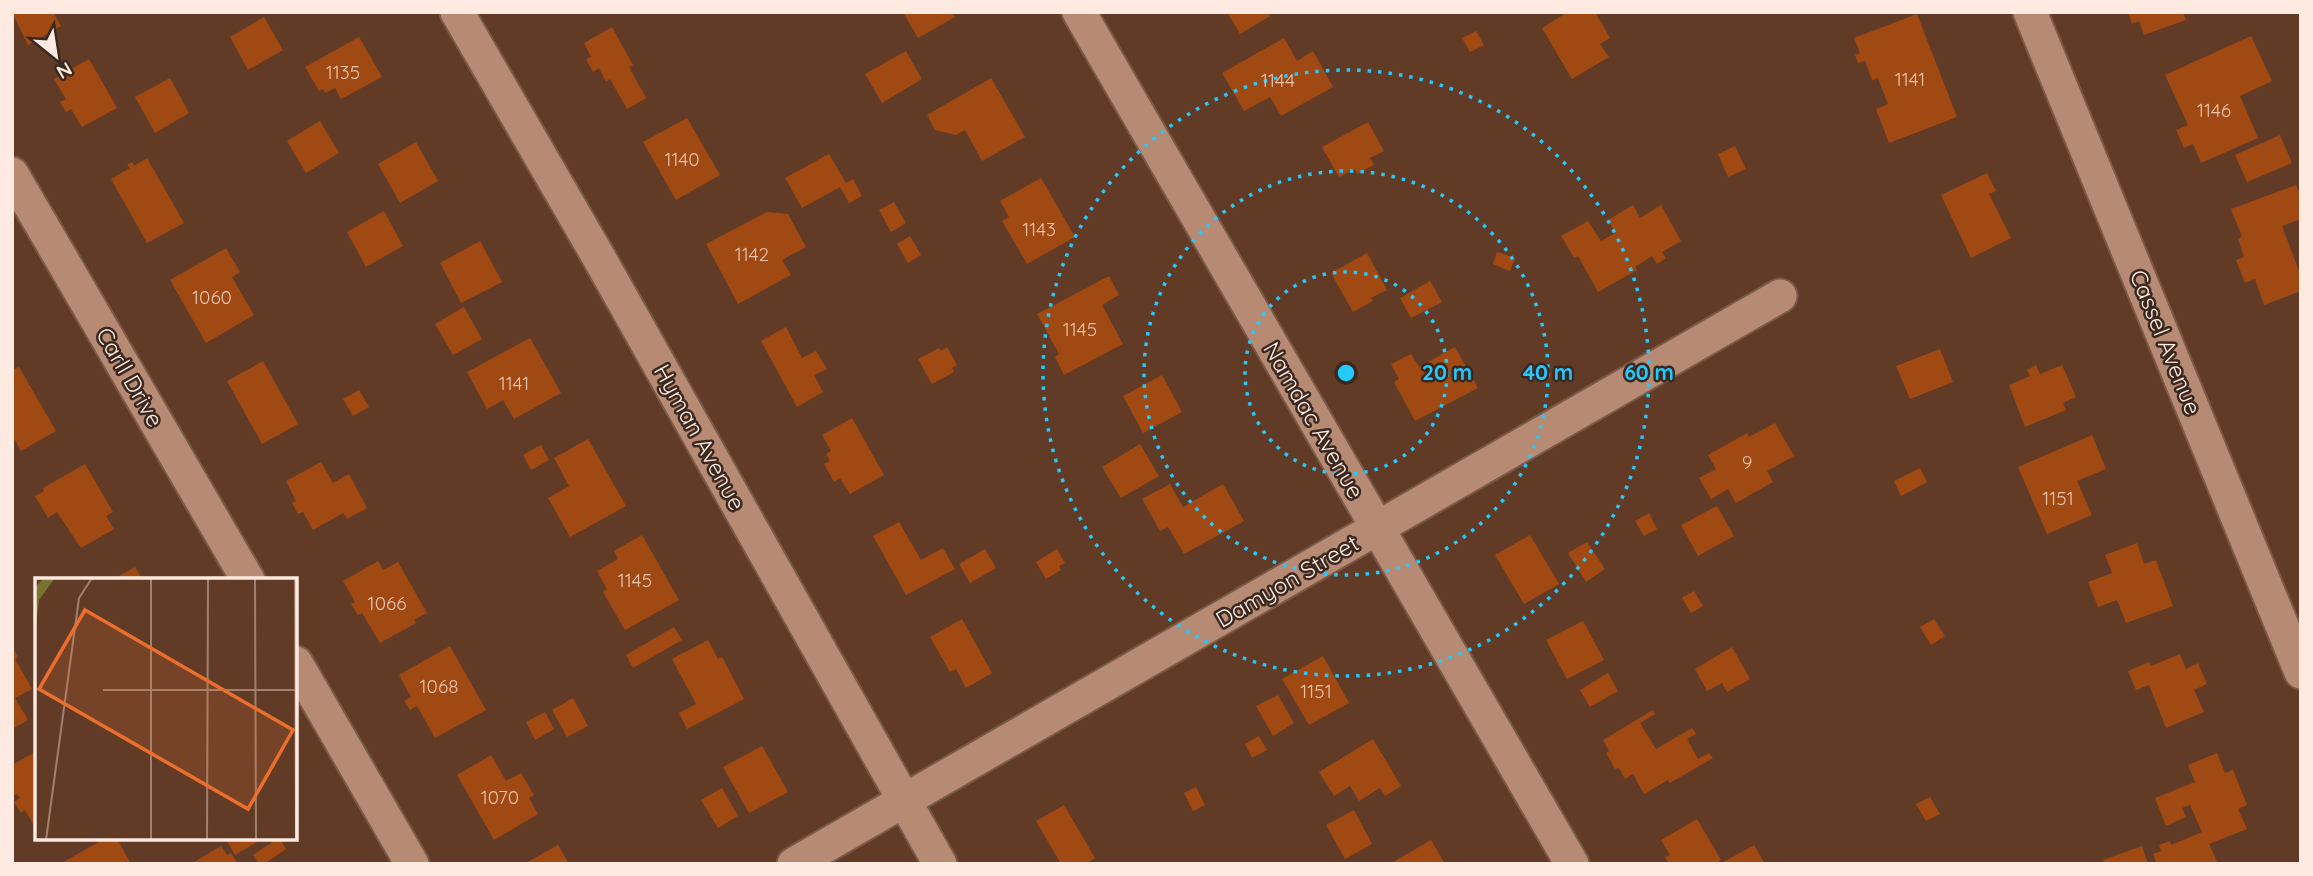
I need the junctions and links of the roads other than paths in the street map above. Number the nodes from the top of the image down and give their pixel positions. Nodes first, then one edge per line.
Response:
1 (457, 12) edge
2 (1079, 12) edge
3 (2030, 12) edge
4 (12, 174) edge
5 (1780, 296) dead end
6 (1377, 529) junction
7 (247, 578) edge
8 (298, 666) edge
9 (2301, 672) edge
10 (905, 802) junction
11 (412, 864) edge
12 (794, 864) edge
13 (940, 864) edge
14 (1572, 864) edge

1 - 10 street, Hyman Avenue
2 - 6 street, Namdac Avenue
3 - 9 street, Cassel Avenue
4 - 7 street, Carll Drive
5 - 6 street, Damyon Street
6 - 10 street, Damyon Street
6 - 14 street, Namdac Avenue
8 - 11 street
10 - 12 street, Damyon Street
10 - 13 street, Hyman Avenue

